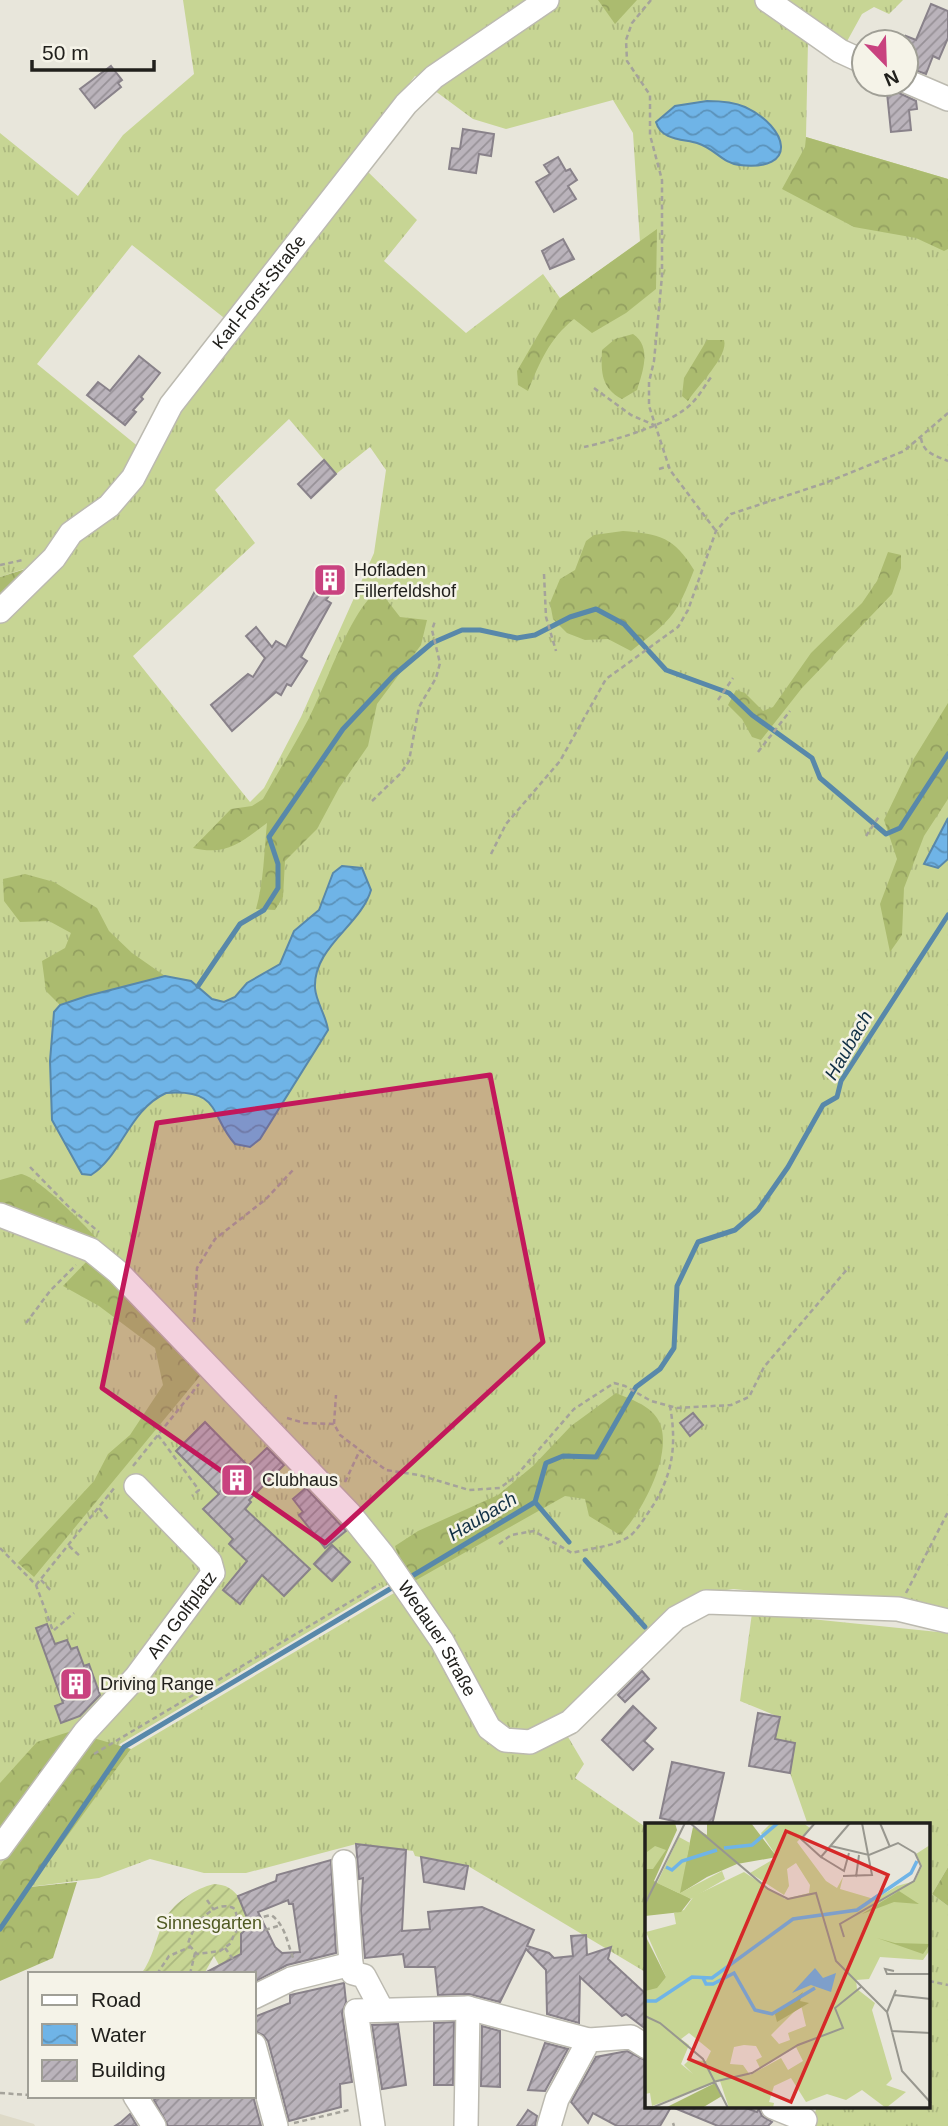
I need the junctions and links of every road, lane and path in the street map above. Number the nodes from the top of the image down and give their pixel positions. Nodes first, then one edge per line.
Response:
1 (547, 0) edge
2 (651, 0) edge
3 (767, 0) edge
4 (850, 56) edge
5 (920, 87) edge
6 (948, 99) edge
7 (712, 376) dead end
8 (594, 388) dead end
9 (948, 413) edge
10 (654, 425) junction
11 (922, 438) junction
12 (584, 447) dead end
13 (948, 461) edge
14 (669, 466) junction
15 (659, 469) dead end
16 (716, 531) junction
17 (544, 574) dead end
18 (0, 611) edge
19 (435, 621) dead end
20 (556, 651) dead end
21 (733, 678) dead end
22 (718, 700) dead end
23 (790, 711) dead end
24 (758, 752) dead end
25 (372, 801) dead end
26 (880, 815) dead end
27 (866, 836) dead end
28 (491, 854) dead end
29 (30, 1167) dead end
30 (293, 1170) dead end
31 (0, 1215) edge
32 (98, 1243) junction
33 (849, 1266) dead end
34 (185, 1319) dead end
35 (26, 1323) dead end
36 (336, 1395) dead end
37 (670, 1406) junction
38 (280, 1416) dead end
39 (334, 1424) junction
40 (158, 1435) dead end
41 (360, 1450) junction
42 (136, 1486) dead end
43 (192, 1496) dead end
44 (337, 1500) junction
45 (99, 1508) dead end
46 (948, 1512) edge
47 (108, 1519) dead end
48 (499, 1544) dead end
49 (69, 1546) dead end
50 (0, 1548) edge
51 (81, 1557) dead end
52 (41, 1580) dead end
53 (401, 1581) junction
54 (52, 1592) dead end
55 (898, 1609) junction
56 (74, 1613) dead end
57 (948, 1622) edge
58 (92, 1755) dead end
59 (0, 1849) edge
60 (344, 1862) dead end
61 (207, 1900) dead end
62 (214, 1910) junction
63 (239, 1925) junction
64 (281, 1925) junction
65 (265, 1930) dead end
66 (190, 1947) junction
67 (225, 1948) junction
68 (195, 1953) junction
69 (233, 1959) dead end
70 (351, 1964) junction
71 (158, 1972) edge
72 (190, 1972) edge
73 (303, 1976) junction
74 (930, 1981) edge
75 (948, 1985) edge
76 (256, 1996) edge
77 (468, 2008) junction
78 (382, 2010) junction
79 (589, 2040) junction
80 (645, 2046) edge
81 (256, 2050) edge
82 (0, 2093) edge
83 (28, 2095) edge
84 (136, 2098) edge
85 (775, 2108) edge
86 (371, 2116) edge
87 (284, 2125) edge
88 (154, 2126) edge
89 (466, 2126) edge
90 (549, 2126) edge
91 (802, 2126) edge

1 - 18 street, Karl-Forst-Straße
2 - 10 path
3 - 4 street
5 - 6 street
7 - 10 path
8 - 10 path
9 - 11 path
10 - 12 path
10 - 14 path
11 - 13 path
11 - 16 path
14 - 15 path
14 - 16 path
16 - 28 path
17 - 20 path
19 - 25 path
21 - 22 path
23 - 24 path
26 - 27 path
29 - 32 path
30 - 34 path
31 - 32 street, Wedauer Straße
32 - 35 path
32 - 44 street, Wedauer Straße
33 - 37 path
36 - 39 path
37 - 41 path
37 - 48 path
38 - 39 path
39 - 41 path
40 - 43 path
41 - 44 path
42 - 59 street, Am Golfplatz
44 - 53 street, Wedauer Straße
45 - 47 path
46 - 55 path
49 - 51 path
50 - 56 path
52 - 54 path
53 - 55 street, Wedauer Straße
53 - 58 path
55 - 57 street, Wedauer Straße
60 - 70 street
61 - 62 path
62 - 63 path
62 - 66 path
63 - 64 path
63 - 67 path
64 - 65 path
64 - 73 path
66 - 68 path
66 - 71 path
67 - 68 path
67 - 69 path
68 - 72 path
70 - 73 street
70 - 78 street
73 - 76 street
74 - 75 path
77 - 78 street
77 - 79 street
77 - 89 street
78 - 86 street
79 - 80 street
79 - 90 street
81 - 87 street
82 - 83 path
84 - 88 street
85 - 91 street
86 - 87 path

